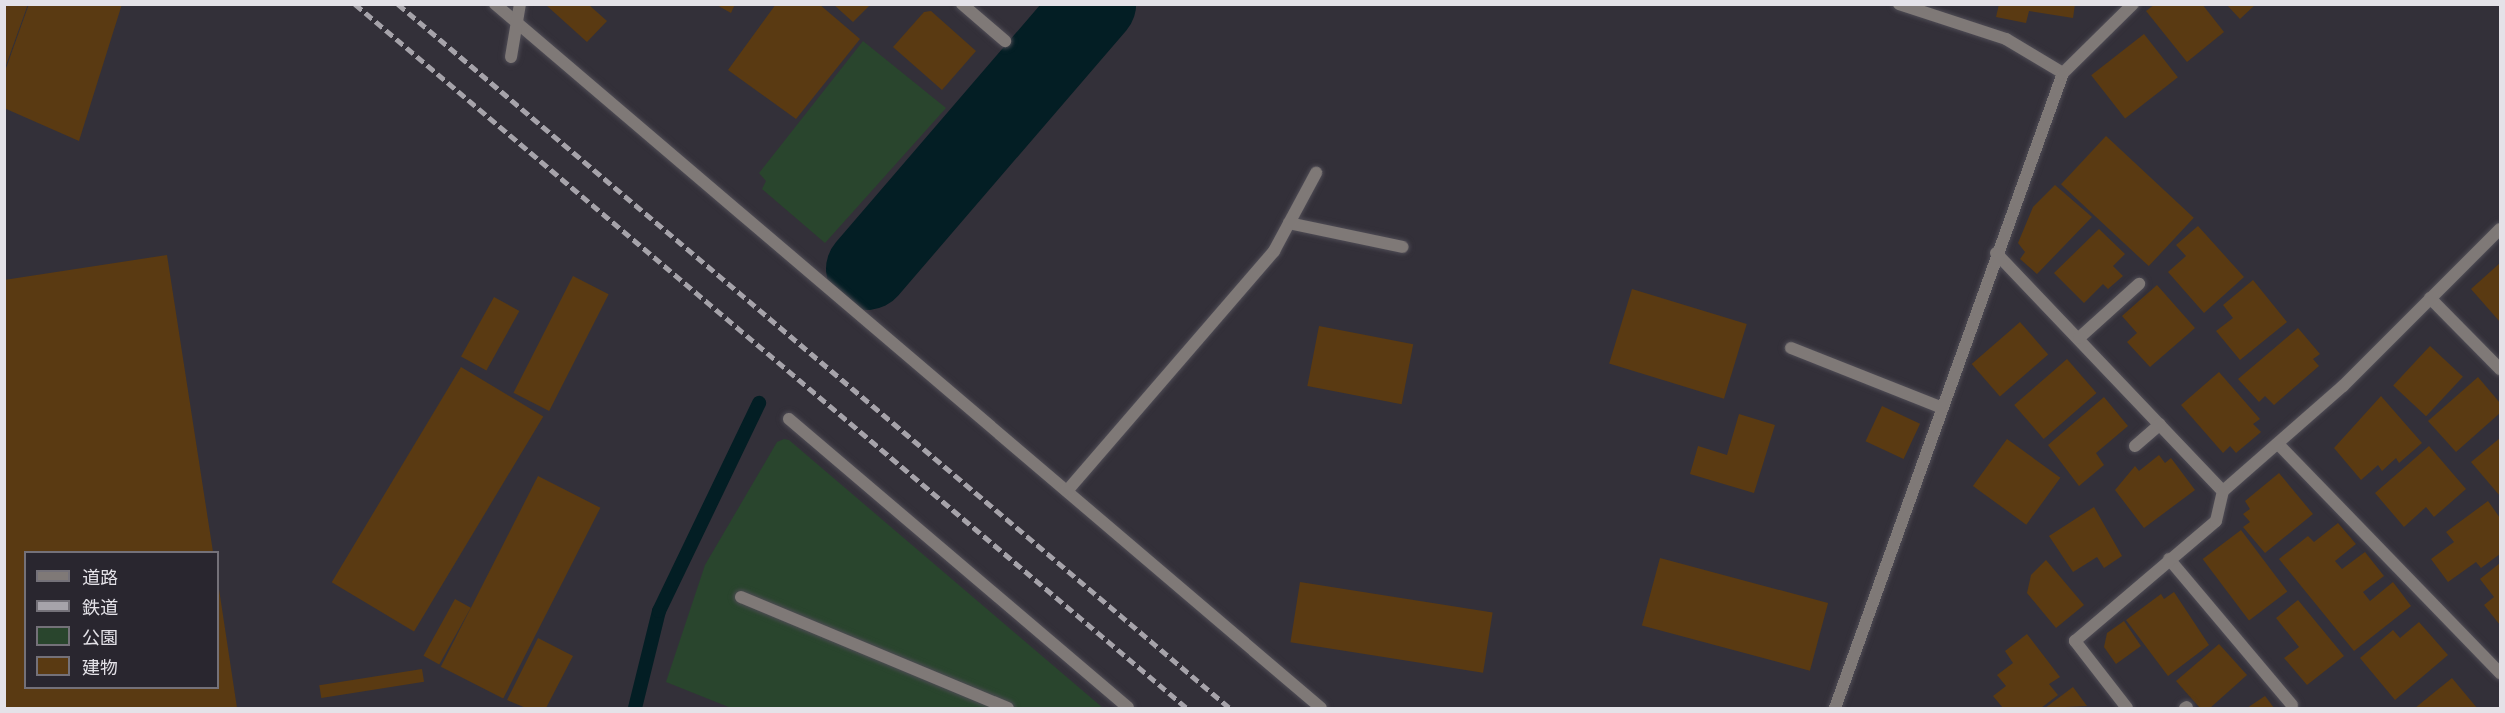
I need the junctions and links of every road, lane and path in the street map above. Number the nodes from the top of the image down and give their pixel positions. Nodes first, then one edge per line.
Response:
1 (495, 4) edge
2 (520, 4) edge
3 (962, 4) edge
4 (1899, 4) edge
5 (2133, 4) edge
6 (518, 24) junction
7 (1005, 40) dead end
8 (511, 57) dead end
9 (2063, 73) junction
10 (1316, 173) dead end
11 (1289, 224) junction
12 (2500, 229) edge
13 (1403, 247) dead end
14 (1996, 253) junction
15 (2139, 284) dead end
16 (2430, 298) junction
17 (2079, 338) junction
18 (1791, 348) dead end
19 (2500, 369) edge
20 (1940, 407) junction
21 (789, 419) dead end
22 (2160, 424) junction
23 (2279, 445) junction
24 (2135, 446) dead end
25 (2223, 490) junction
26 (1067, 491) junction
27 (2169, 560) junction
28 (741, 597) dead end
29 (2500, 673) edge
30 (2292, 705) dead end
31 (1008, 708) edge
32 (1125, 708) edge
33 (1322, 708) edge
34 (1835, 708) edge
35 (2127, 708) edge

1 - 6 street
2 - 6 street
3 - 7 street
4 - 9 street
5 - 9 street
6 - 8 street
6 - 26 street
9 - 14 street
10 - 11 street
11 - 13 street
11 - 26 street
12 - 16 street
14 - 17 street
14 - 20 street
15 - 17 street
16 - 19 street
16 - 23 street
17 - 22 street
18 - 20 street
20 - 34 street
21 - 32 street
22 - 24 street
22 - 25 street
23 - 25 street
23 - 29 street
25 - 27 street
26 - 33 street
27 - 30 street
27 - 35 street
28 - 31 street

